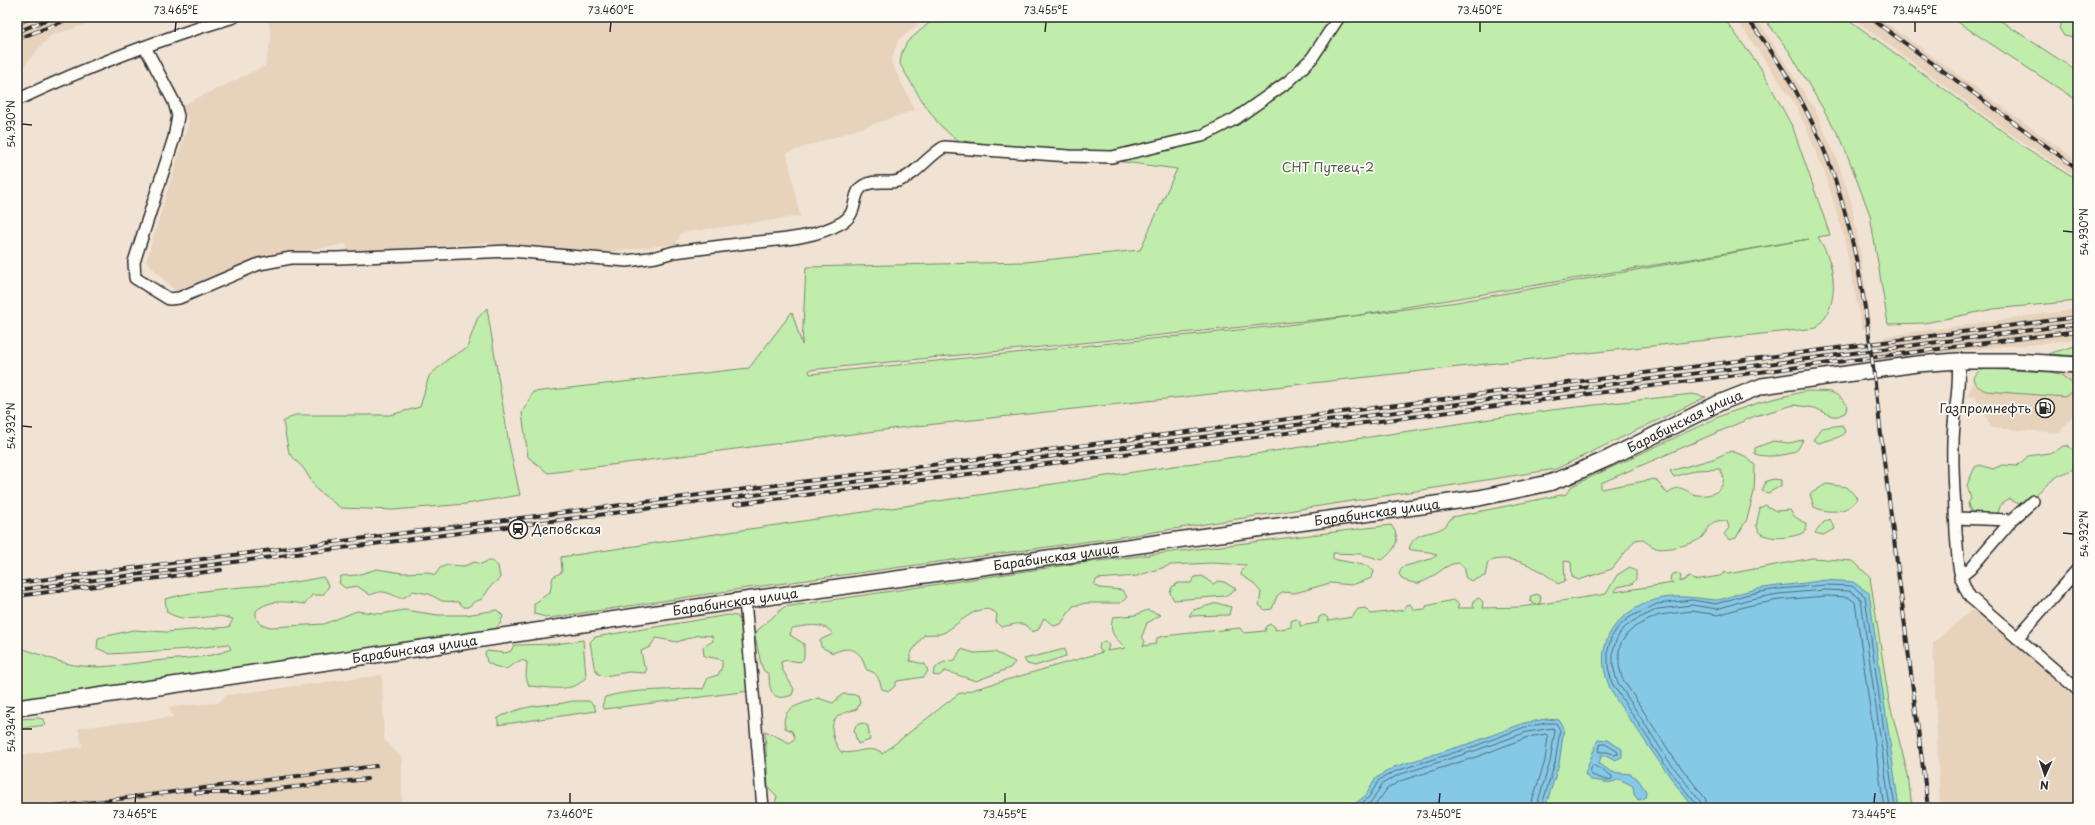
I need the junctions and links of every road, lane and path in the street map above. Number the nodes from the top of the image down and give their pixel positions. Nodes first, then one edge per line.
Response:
1 (234, 17) edge
2 (1339, 17) edge
3 (145, 47) junction
4 (17, 100) edge
5 (1958, 361) junction
6 (2078, 365) edge
7 (2033, 501) dead end
8 (1956, 518) junction
9 (2012, 520) junction
10 (2078, 569) edge
11 (1960, 576) junction
12 (745, 600) junction
13 (2017, 638) junction
14 (2078, 690) edge
15 (17, 708) edge
16 (763, 808) edge

1 - 3 street
2 - 3 street
3 - 4 street
5 - 6 main road, Барабинская улица
5 - 8 street
5 - 12 main road, Барабинская улица
7 - 9 street
8 - 9 street
8 - 11 street
9 - 11 street
10 - 13 street
11 - 13 street
12 - 15 main road, Барабинская улица
12 - 16 street
13 - 14 street

